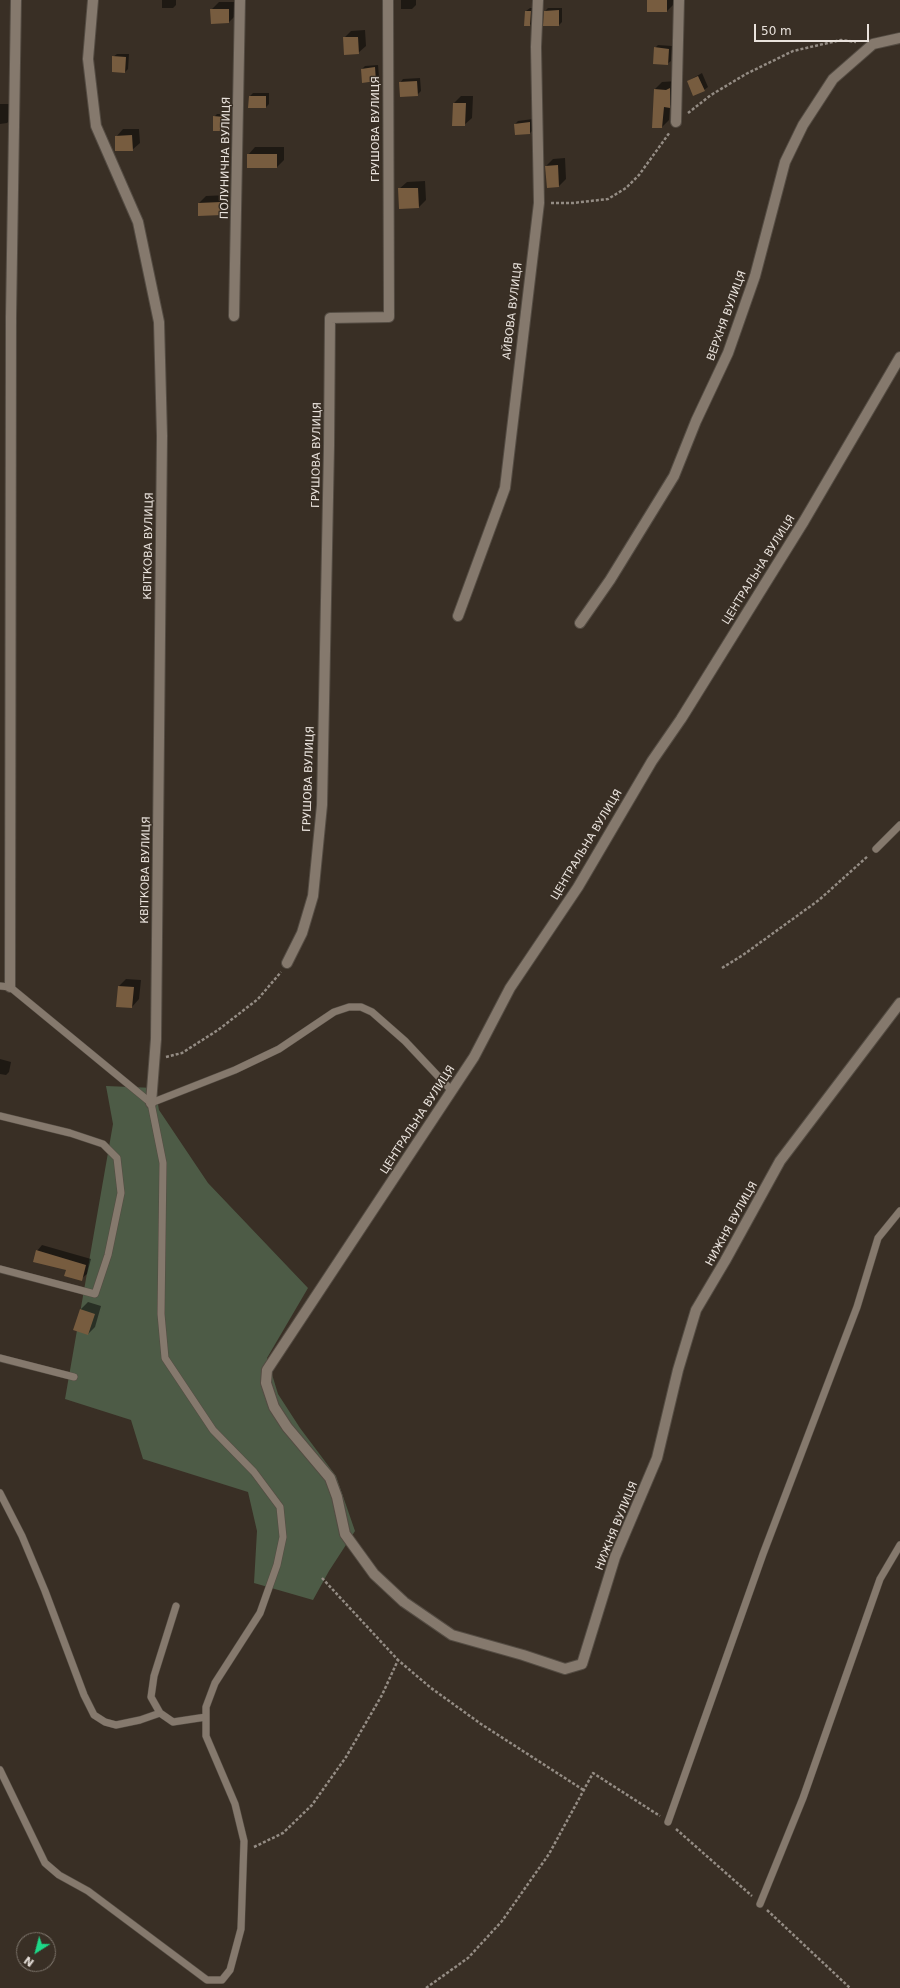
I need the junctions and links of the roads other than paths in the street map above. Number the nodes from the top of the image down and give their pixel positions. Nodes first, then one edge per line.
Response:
1 (16, 0) edge
2 (93, 0) edge
3 (240, 0) edge
4 (388, 0) edge
5 (538, 0) edge
6 (679, 0) edge
7 (900, 38) edge
8 (676, 122) road end
9 (234, 316) dead end
10 (900, 357) edge
11 (458, 616) dead end
12 (580, 623) dead end
13 (900, 825) edge
14 (876, 849) road end
15 (287, 963) road end
16 (5, 987) edge
17 (900, 1003) edge
18 (452, 1091) junction
19 (151, 1103) junction
20 (0, 1116) edge
21 (900, 1211) edge
22 (0, 1268) edge
23 (288, 1340) joint
24 (0, 1358) edge
25 (74, 1377) dead end
26 (0, 1493) edge
27 (900, 1545) edge
28 (176, 1606) dead end
29 (160, 1713) junction
30 (206, 1717) junction
31 (0, 1770) edge
32 (668, 1822) road end
33 (760, 1904) road end

1 - 16 street
2 - 19 street, КВІТКОВА ВУЛИЦЯ
3 - 9 street, ПОЛУНИЧНА ВУЛИЦЯ
4 - 15 street, ГРУШОВА ВУЛИЦЯ
5 - 11 street, АЙВОВА ВУЛИЦЯ
6 - 8 street
7 - 12 street, ВЕРХНЯ ВУЛИЦЯ
10 - 18 street, ЦЕНТРАЛЬНА ВУЛИЦЯ
13 - 14 lane
16 - 19 lane
17 - 23 street, НИЖНЯ ВУЛИЦЯ
18 - 19 lane
18 - 23 street, ЦЕНТРАЛЬНА ВУЛИЦЯ
19 - 30 lane
20 - 22 lane
21 - 32 lane
24 - 25 lane
26 - 29 lane
27 - 33 lane
28 - 29 lane
29 - 30 lane
30 - 31 lane

